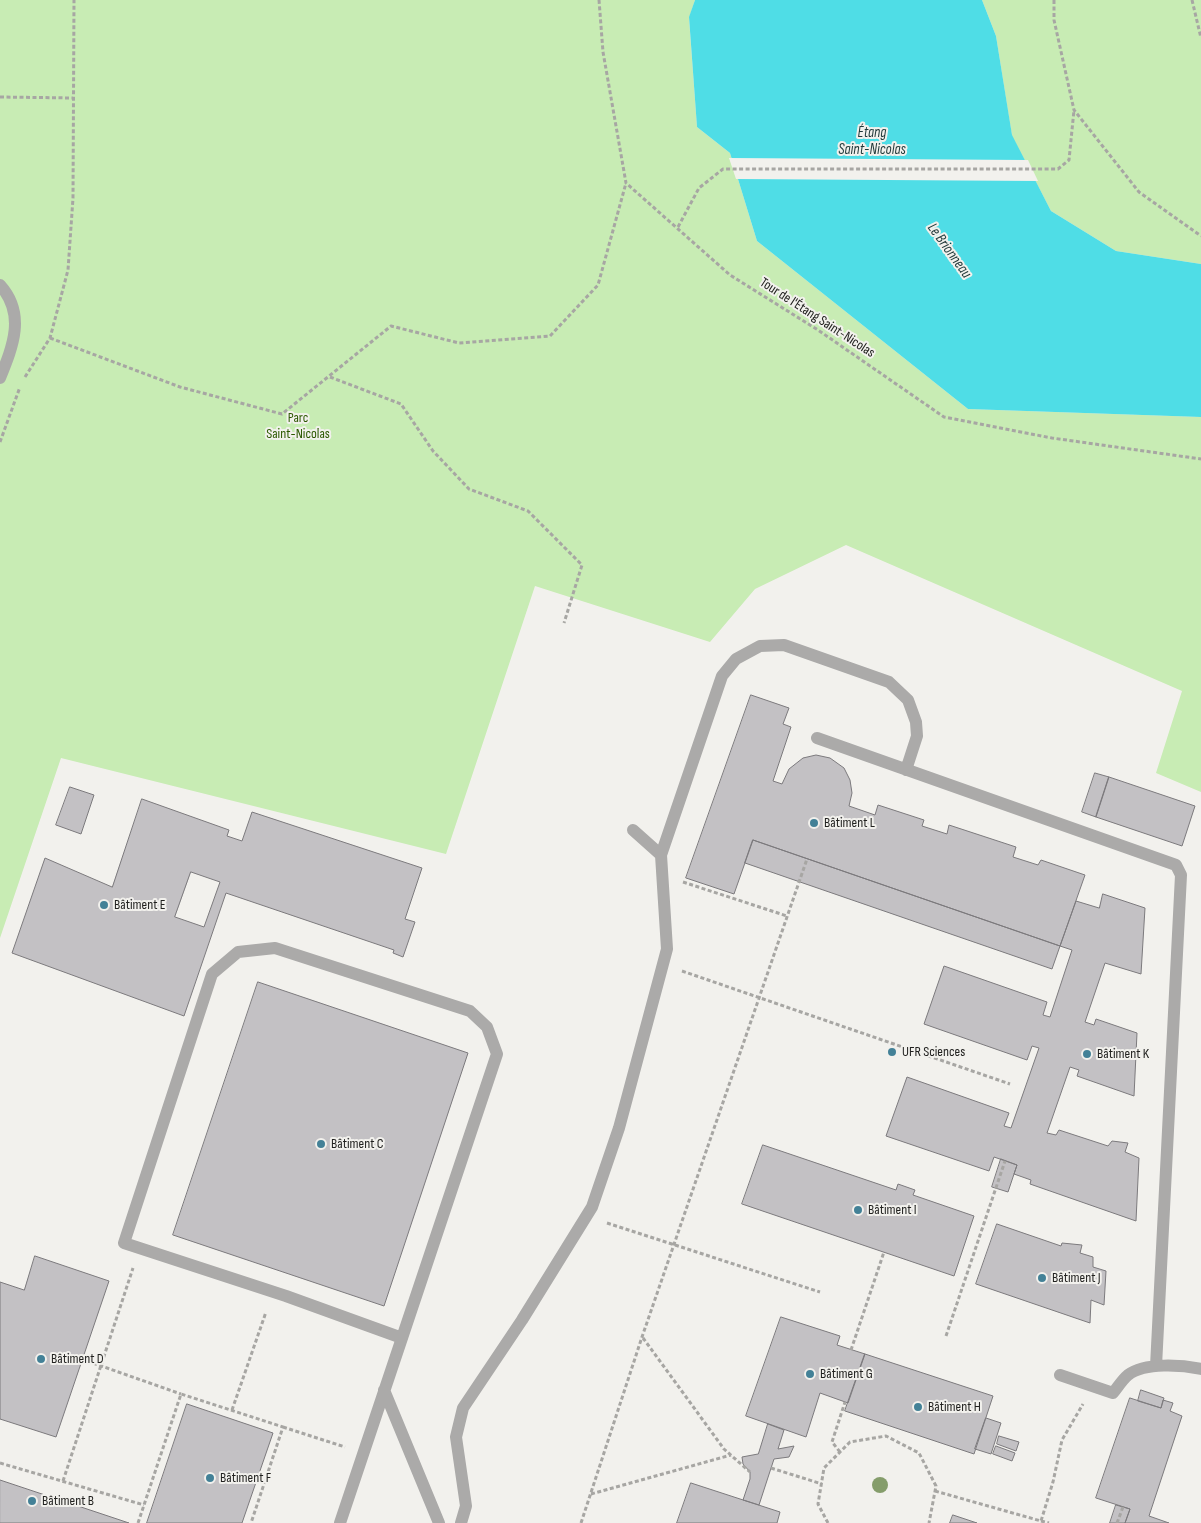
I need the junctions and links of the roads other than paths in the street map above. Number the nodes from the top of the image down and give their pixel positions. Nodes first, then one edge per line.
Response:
1 (0, 285) edge
2 (0, 378) edge
3 (817, 738) dead end
4 (906, 770) junction
5 (632, 830) dead end
6 (661, 855) junction
7 (402, 1338) junction
8 (1156, 1366) junction
9 (1201, 1369) edge
10 (1060, 1375) dead end
11 (384, 1390) junction
12 (340, 1523) edge
13 (439, 1523) edge
14 (461, 1523) edge

1 - 2 lane
3 - 4 lane
4 - 6 lane
4 - 8 lane
5 - 6 lane
6 - 14 lane
7 - 7 lane
7 - 11 lane
8 - 9 lane
8 - 10 lane
11 - 12 lane
11 - 13 lane

